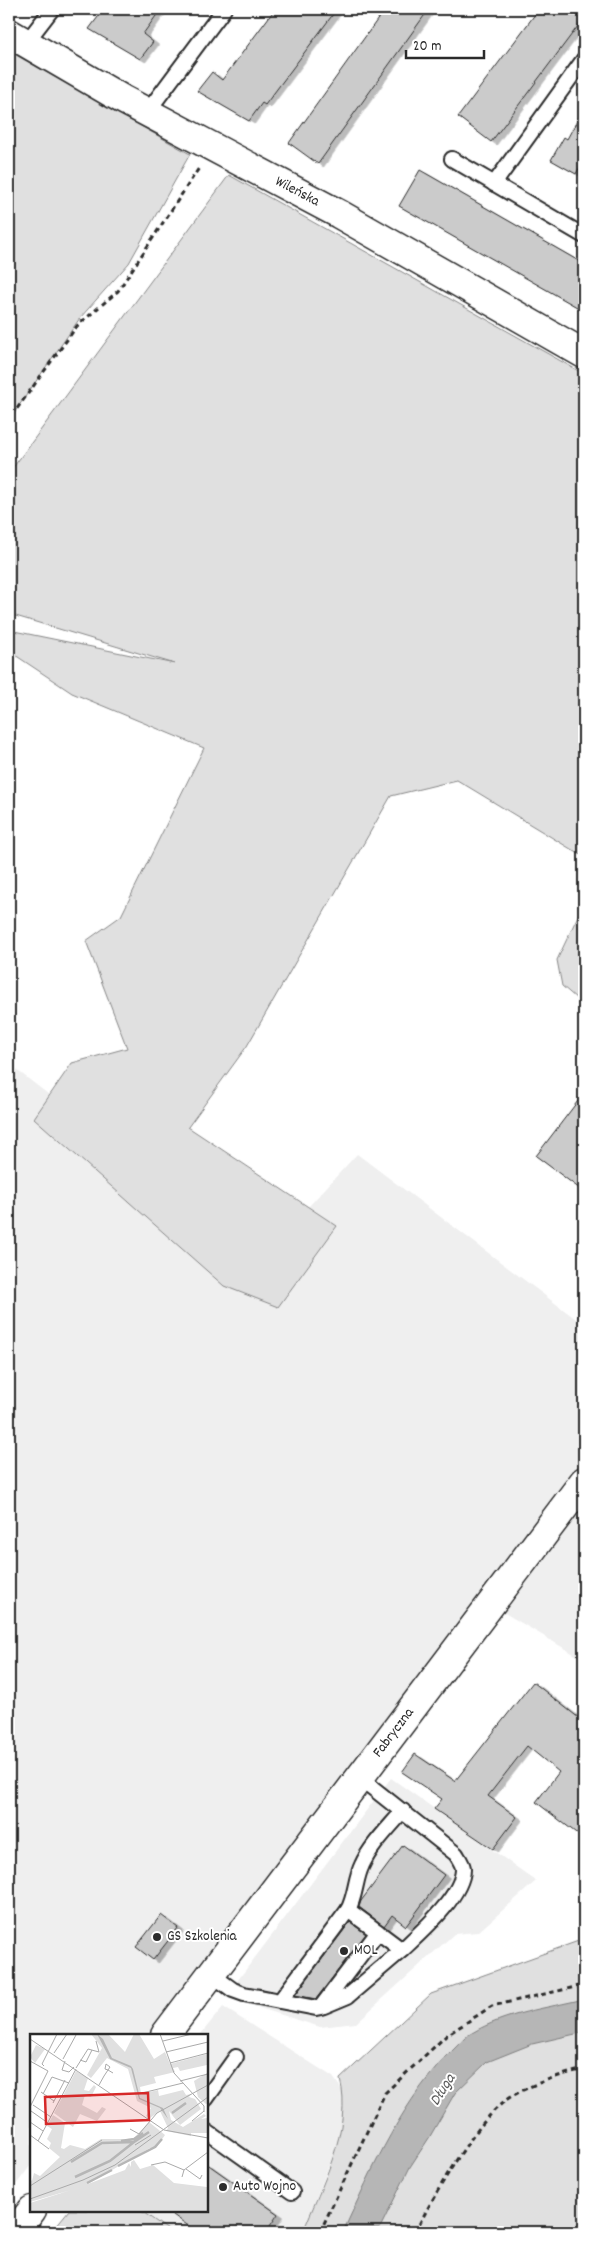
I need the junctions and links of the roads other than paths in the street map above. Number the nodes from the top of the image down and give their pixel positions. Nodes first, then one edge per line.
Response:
1 (52, 9) edge
2 (224, 9) edge
3 (17, 38) edge
4 (584, 58) edge
5 (148, 111) junction
6 (452, 159) dead end
7 (494, 184) junction
8 (584, 236) edge
9 (584, 354) edge
10 (584, 1482) edge
11 (360, 1778) junction
12 (403, 1811) junction
13 (348, 1910) junction
14 (378, 1932) junction
15 (402, 1950) junction
16 (207, 1980) junction
17 (280, 2001) junction
18 (321, 2007) junction
19 (166, 2034) edge
20 (236, 2057) dead end
21 (208, 2096) edge
22 (208, 2132) edge
23 (292, 2192) dead end
24 (31, 2211) edge
25 (15, 2232) edge

1 - 3 lane
2 - 5 lane
3 - 5 street, Wileńska
4 - 7 lane
5 - 9 street, Wileńska
6 - 7 lane
7 - 8 lane
10 - 11 street, Fabryczna
11 - 12 lane
11 - 16 street, Fabryczna
12 - 13 lane
12 - 15 lane
13 - 14 lane
13 - 17 lane
14 - 15 lane
14 - 18 lane
15 - 18 lane
16 - 17 lane
16 - 19 street, Fabryczna
17 - 18 lane
20 - 21 lane
22 - 23 lane
24 - 25 street

